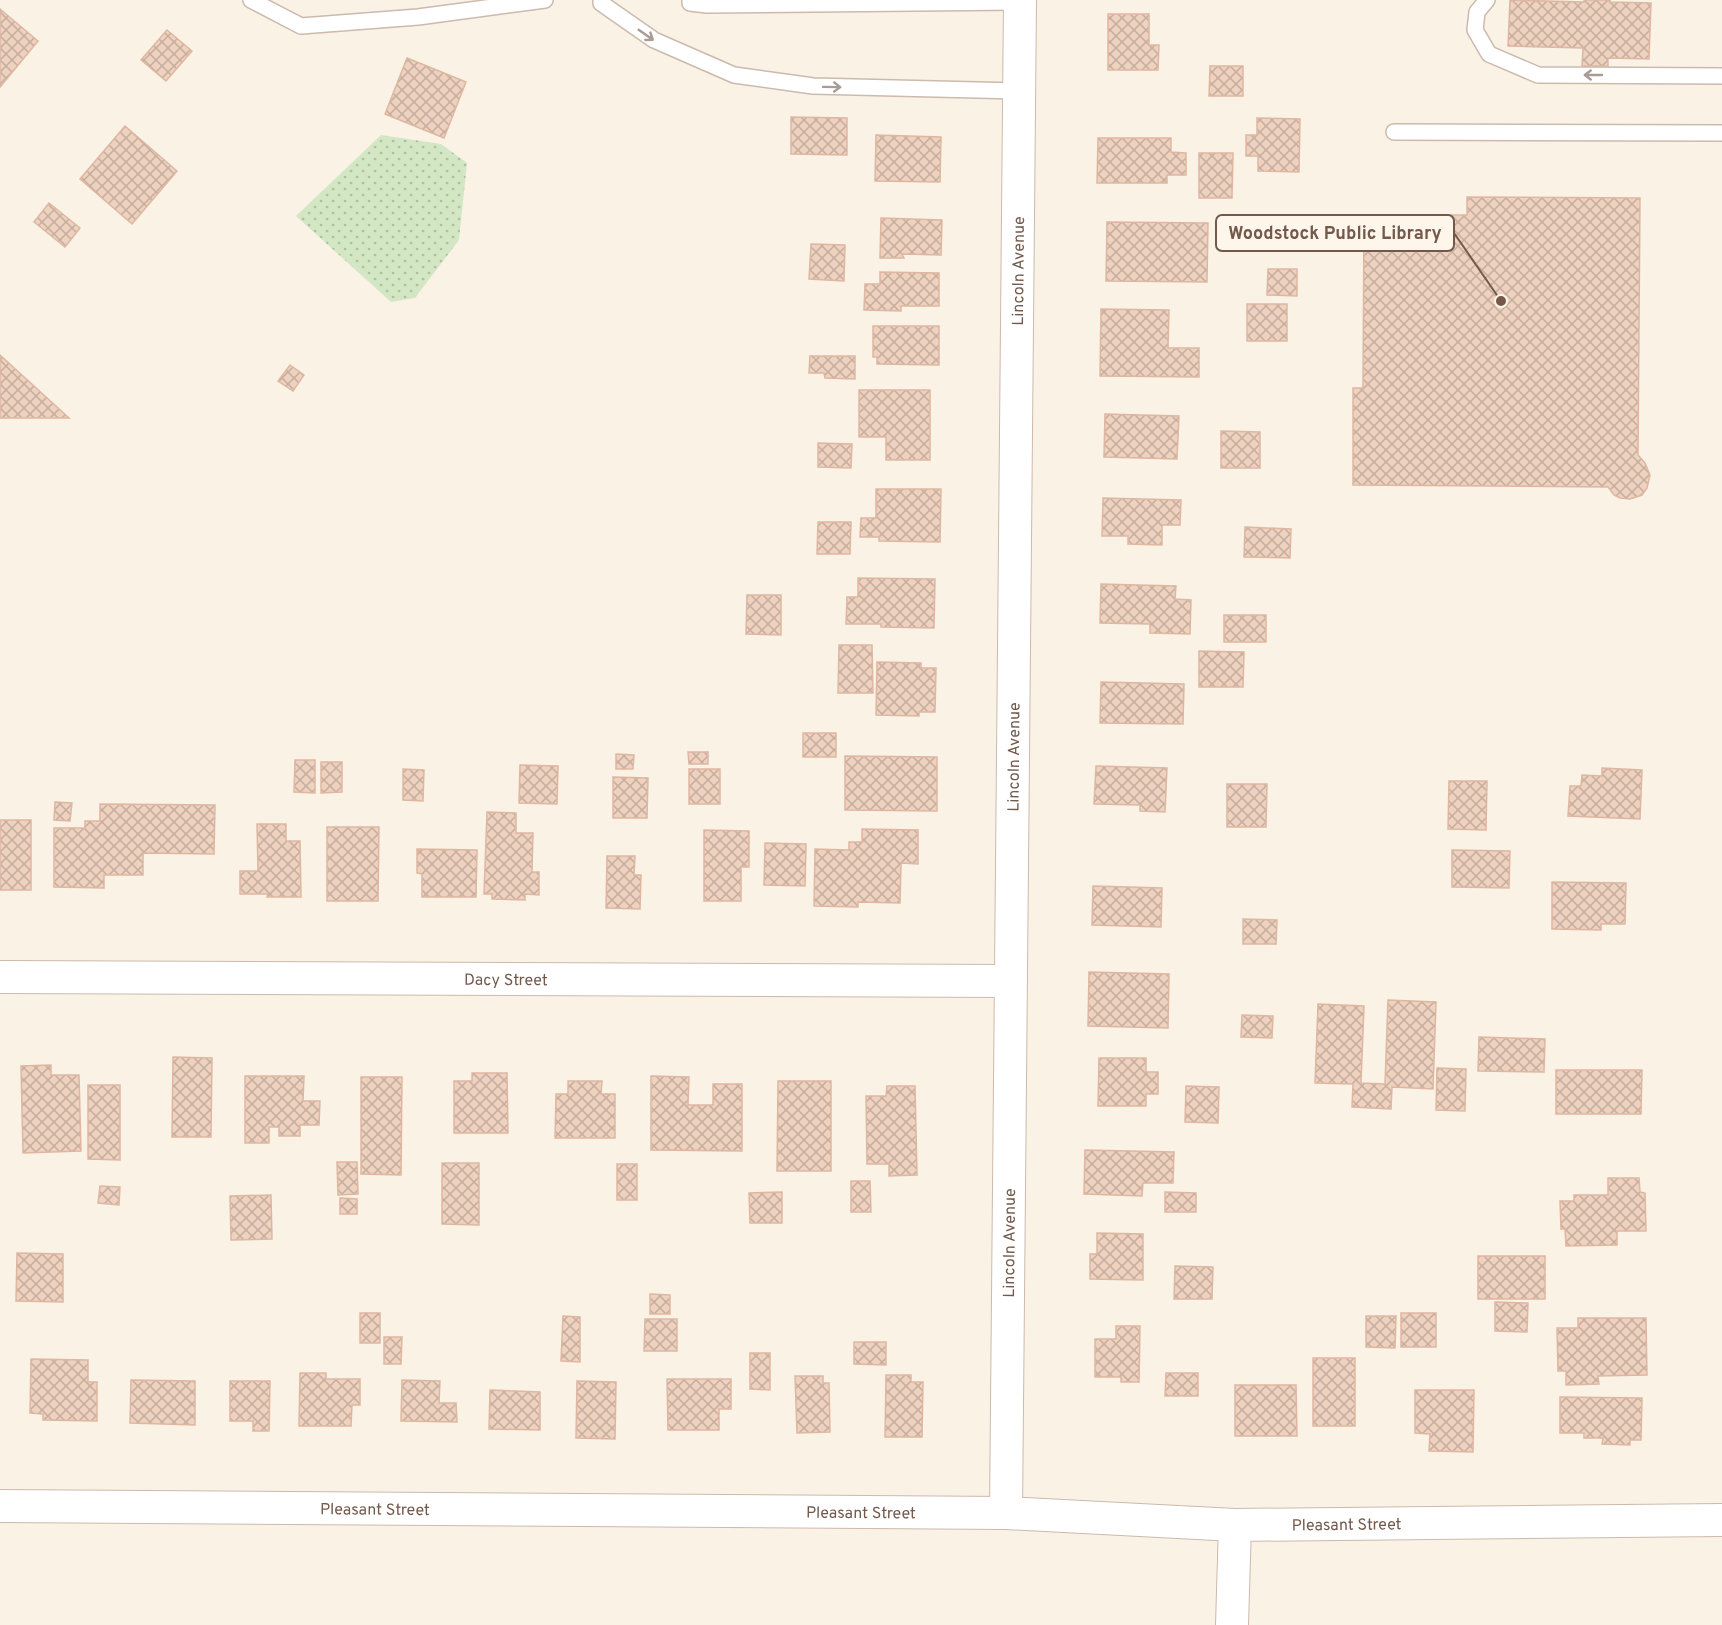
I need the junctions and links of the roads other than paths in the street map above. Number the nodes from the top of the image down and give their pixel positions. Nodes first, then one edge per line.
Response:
1 (251, 0) edge
2 (545, 0) edge
3 (690, 0) edge
4 (1487, 0) edge
5 (596, 1) edge
6 (1020, 1) edge
7 (1722, 76) edge
8 (1020, 91) junction
9 (1394, 132) dead end
10 (1722, 133) edge
11 (0, 977) edge
12 (1010, 981) junction
13 (0, 1506) edge
14 (1006, 1513) junction
15 (1722, 1520) edge
16 (1235, 1525) junction
17 (1232, 1625) edge

1 - 2 lane
3 - 6 lane
7 -> 4 lane
5 -> 8 lane
6 - 8 street, Lincoln Avenue
8 - 12 street, Lincoln Avenue
9 - 10 lane
11 - 12 street, Dacy Street
12 - 14 street, Lincoln Avenue
13 - 14 street, Pleasant Street
14 - 16 street, Pleasant Street
15 - 16 street, Pleasant Street
16 - 17 street

